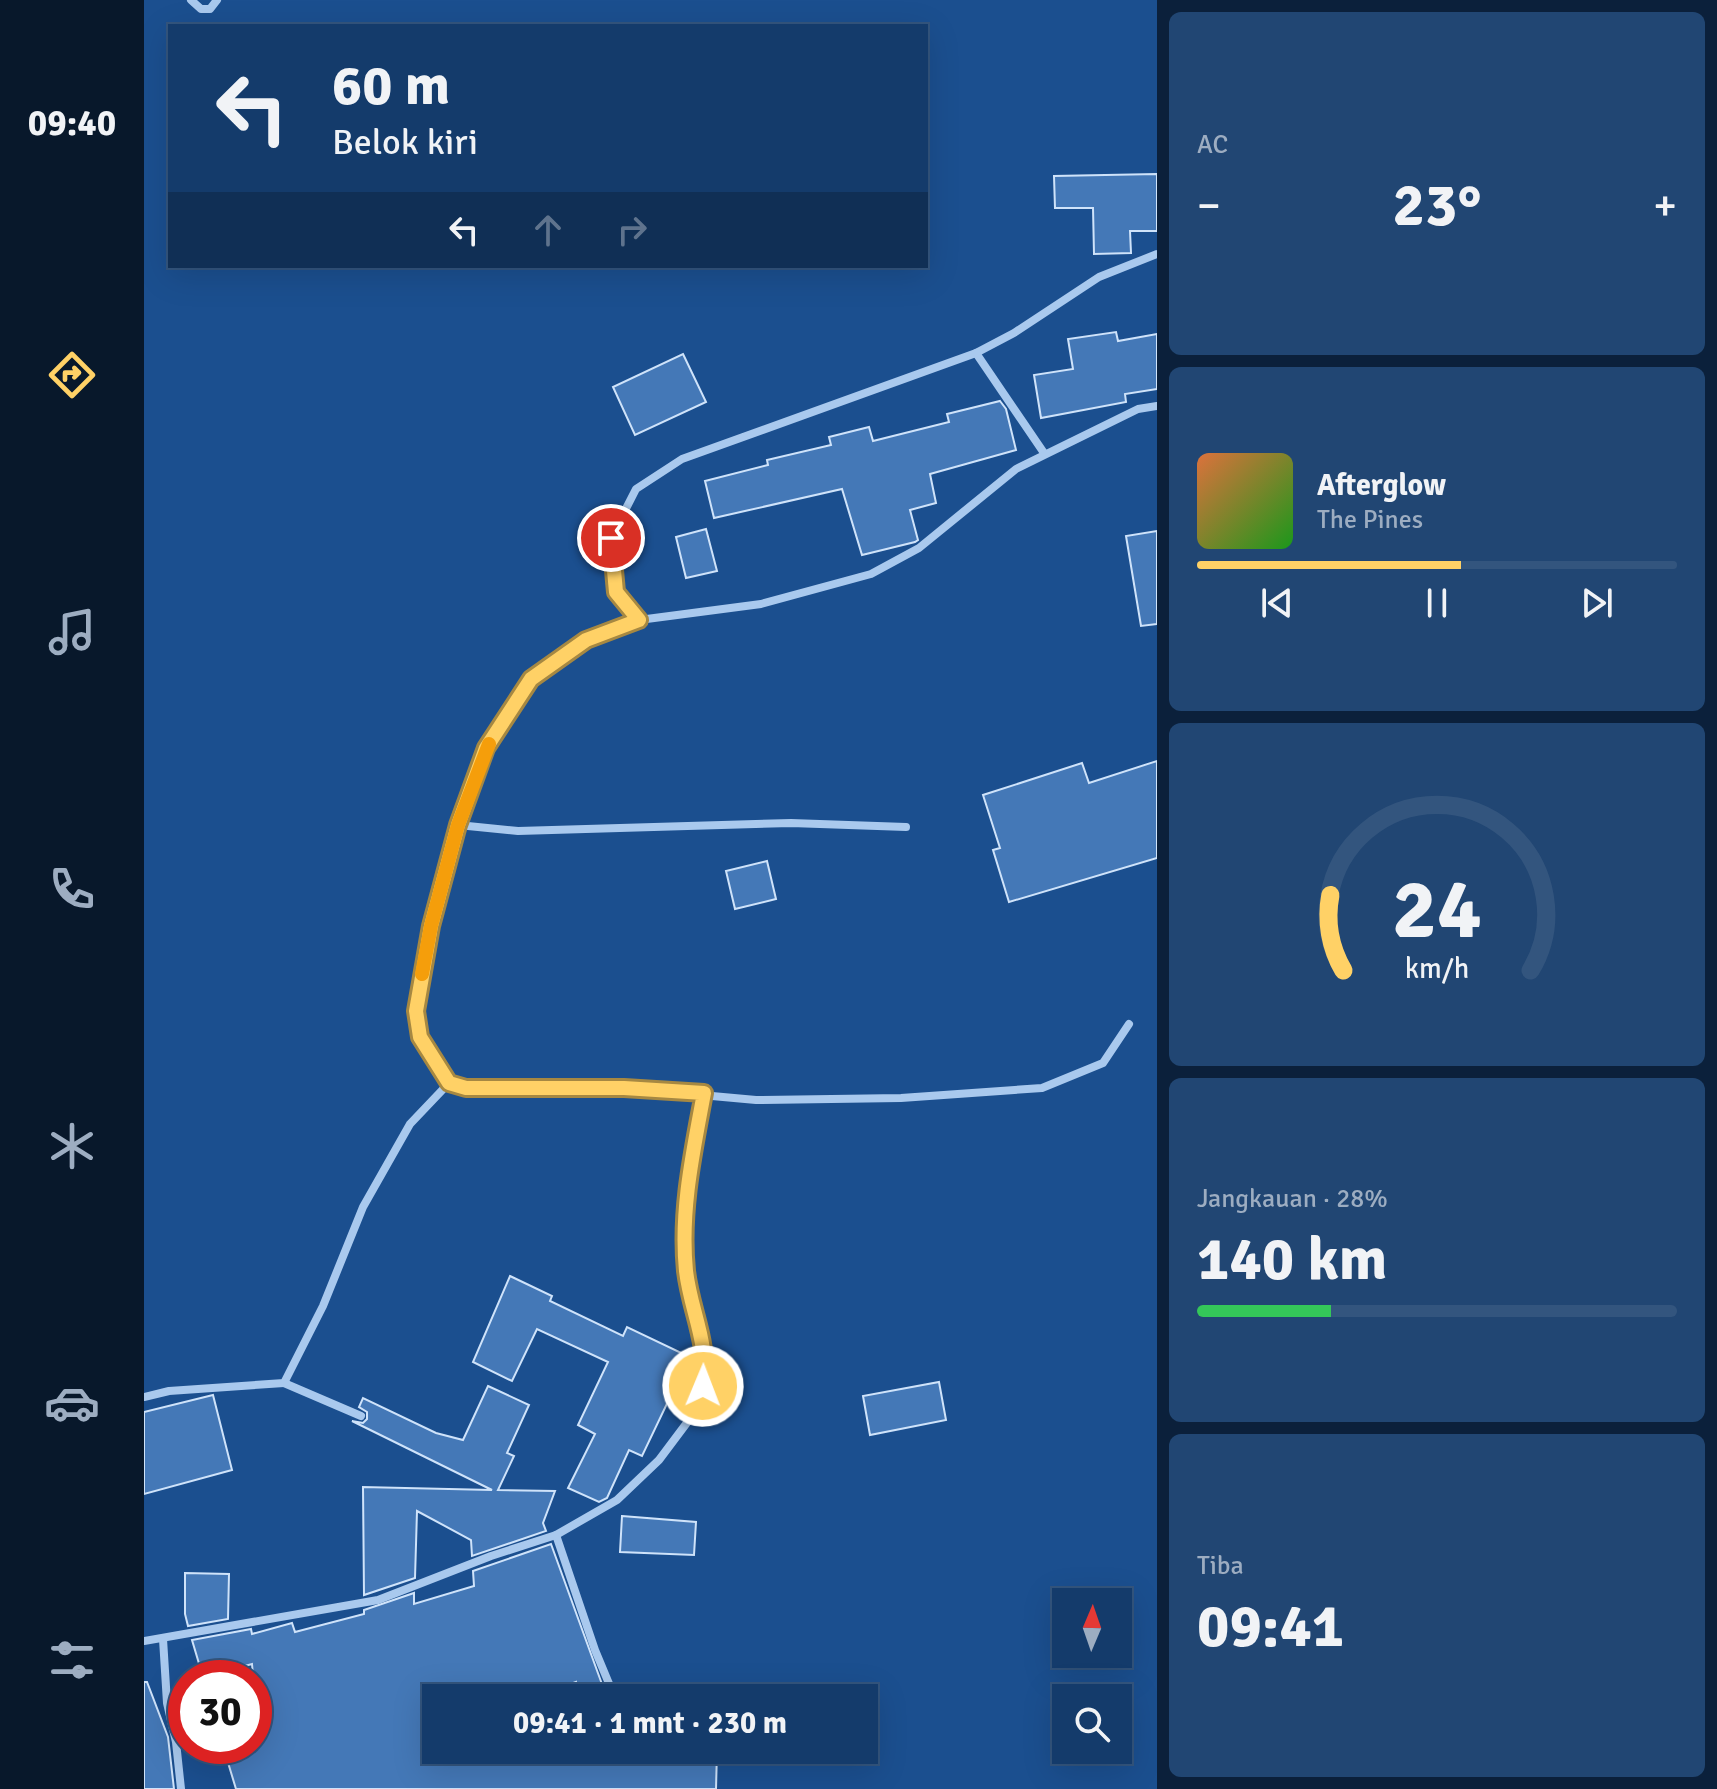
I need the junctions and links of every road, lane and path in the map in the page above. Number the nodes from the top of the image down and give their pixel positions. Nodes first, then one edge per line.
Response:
1 (191, 0) edge
2 (217, 0) edge
3 (1157, 254) edge
4 (976, 353) junction
5 (1157, 406) edge
6 (1044, 453) junction
7 (639, 620) junction
8 (458, 825) junction
9 (906, 827) dead end
10 (1129, 1024) dead end
11 (449, 1083) junction
12 (704, 1093) junction
13 (284, 1383) junction
14 (144, 1397) edge
15 (361, 1416) dead end
16 (556, 1535) junction
17 (163, 1639) junction
18 (144, 1641) edge
19 (609, 1684) edge
20 (181, 1789) edge

1 - 2 street
3 - 4 street
4 - 6 street
4 - 7 street
5 - 6 street
6 - 7 street
7 - 8 street
8 - 9 street
8 - 11 street
10 - 12 street
11 - 12 street
11 - 13 street
12 - 16 street
13 - 14 street
13 - 15 street
16 - 17 street
16 - 19 street
17 - 18 street
17 - 20 street

